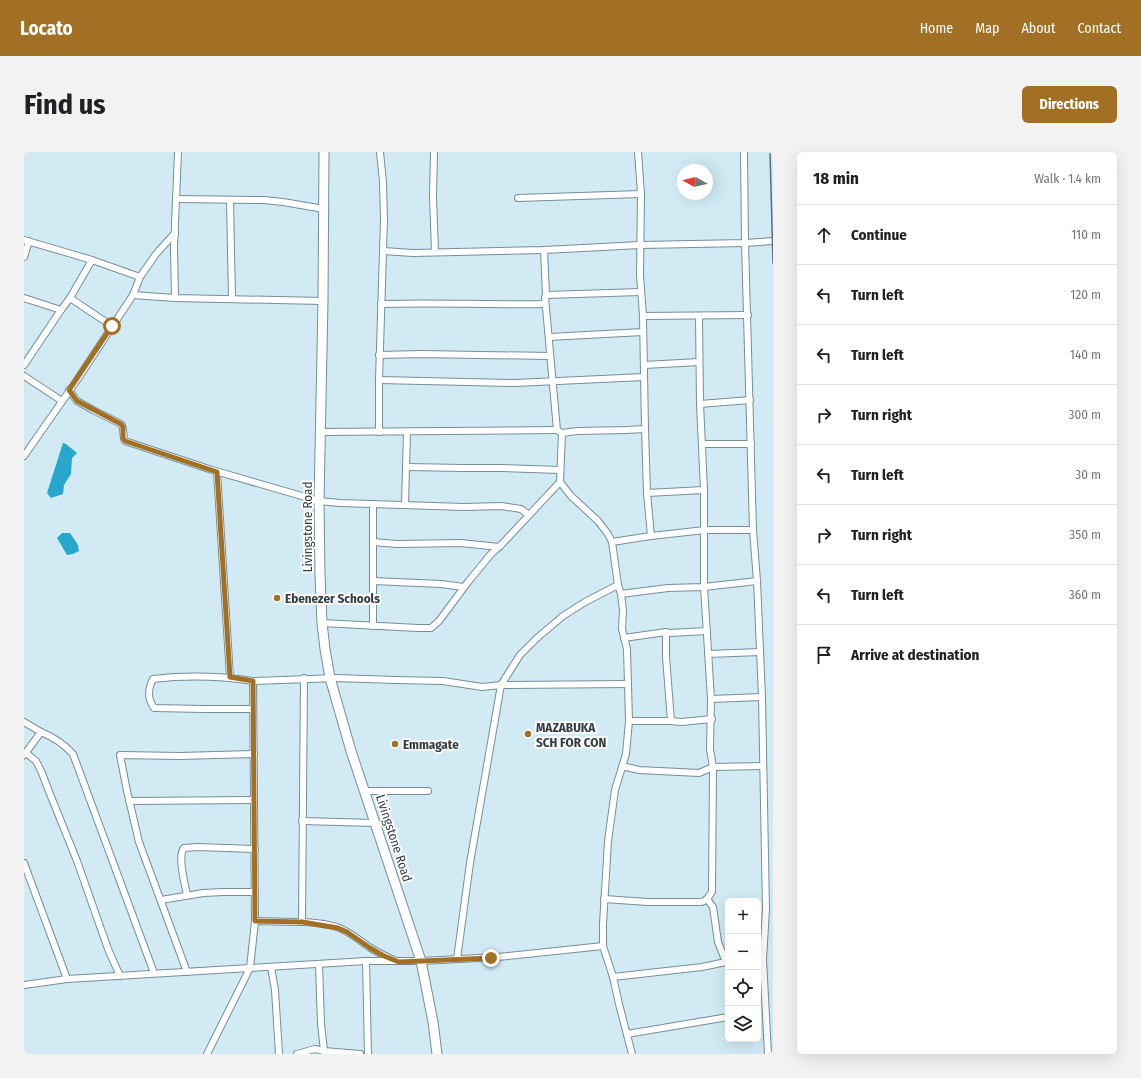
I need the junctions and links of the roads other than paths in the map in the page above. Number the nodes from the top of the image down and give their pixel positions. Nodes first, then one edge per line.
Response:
1 (178, 152) edge
2 (324, 152) edge
3 (380, 152) edge
4 (434, 152) edge
5 (638, 152) edge
6 (744, 152) edge
7 (641, 194) junction
8 (518, 198) dead end
9 (176, 199) junction
10 (230, 200) junction
11 (324, 209) junction
12 (175, 233) junction
13 (26, 241) edge
14 (773, 241) edge
15 (745, 243) junction
16 (640, 246) junction
17 (544, 250) junction
18 (383, 251) junction
19 (435, 252) junction
20 (24, 257) edge
21 (92, 260) junction
22 (140, 277) junction
23 (640, 292) junction
24 (546, 294) junction
25 (132, 295) junction
26 (24, 298) edge
27 (70, 298) junction
28 (175, 298) junction
29 (232, 299) junction
30 (323, 301) junction
31 (380, 304) junction
32 (545, 304) junction
33 (61, 310) junction
34 (748, 314) junction
35 (642, 316) junction
36 (699, 316) junction
37 (112, 326) junction
38 (643, 332) junction
39 (549, 337) junction
40 (380, 356) junction
41 (550, 356) junction
42 (699, 362) junction
43 (24, 364) edge
44 (644, 364) junction
45 (24, 376) edge
46 (644, 377) junction
47 (379, 380) junction
48 (552, 382) junction
49 (69, 390) junction
50 (750, 400) junction
51 (62, 401) junction
52 (700, 404) junction
53 (645, 429) junction
54 (559, 431) junction
55 (321, 432) junction
56 (379, 432) junction
57 (407, 432) junction
58 (702, 444) junction
59 (751, 444) junction
60 (24, 456) edge
61 (406, 467) junction
62 (560, 470) junction
63 (217, 472) junction
64 (560, 482) junction
65 (704, 490) junction
66 (647, 493) junction
67 (320, 501) junction
68 (373, 504) junction
69 (405, 505) junction
70 (529, 515) junction
71 (705, 530) junction
72 (753, 530) junction
73 (651, 536) junction
74 (373, 542) junction
75 (612, 542) junction
76 (499, 547) junction
77 (373, 581) junction
78 (757, 582) junction
79 (618, 585) junction
80 (464, 587) junction
81 (704, 587) junction
82 (621, 594) junction
83 (322, 623) junction
84 (373, 626) junction
85 (707, 631) junction
86 (666, 632) junction
87 (624, 638) junction
88 (760, 652) junction
89 (708, 654) junction
90 (230, 677) junction
91 (304, 678) junction
92 (330, 678) junction
93 (253, 681) junction
94 (628, 684) junction
95 (501, 685) junction
96 (762, 697) junction
97 (711, 699) junction
98 (253, 709) junction
99 (712, 719) junction
100 (629, 721) junction
101 (671, 721) junction
102 (24, 722) edge
103 (41, 732) junction
104 (25, 754) edge
105 (254, 754) junction
106 (622, 766) junction
107 (763, 766) junction
108 (713, 767) junction
109 (364, 790) junction
110 (428, 791) dead end
111 (254, 800) junction
112 (129, 801) junction
113 (302, 821) junction
114 (375, 823) junction
115 (255, 849) junction
116 (24, 863) edge
117 (255, 892) junction
118 (187, 895) junction
119 (604, 899) junction
120 (707, 899) junction
121 (161, 900) junction
122 (255, 921) junction
123 (302, 922) junction
124 (603, 946) junction
125 (725, 958) edge
126 (457, 959) junction
127 (761, 959) edge
128 (366, 961) junction
129 (421, 961) junction
130 (399, 962) junction
131 (725, 962) edge
132 (319, 964) junction
133 (271, 967) junction
134 (250, 968) junction
135 (187, 972) junction
136 (154, 973) junction
137 (120, 976) junction
138 (613, 977) junction
139 (67, 979) junction
140 (24, 985) edge
141 (765, 1010) junction
142 (761, 1011) edge
143 (725, 1018) edge
144 (627, 1034) junction
145 (324, 1052) junction
146 (207, 1054) edge
147 (279, 1054) edge
148 (297, 1054) edge
149 (360, 1054) edge
150 (368, 1054) edge
151 (437, 1054) edge
152 (632, 1054) edge
153 (766, 1054) edge

1 - 9 street
2 - 11 highway, Livingstone Road
3 - 18 street
4 - 19 street
5 - 7 street
6 - 15 street
7 - 8 street
7 - 16 street
9 - 10 street
9 - 12 street
10 - 11 street
10 - 29 street
11 - 30 highway, Livingstone Road
12 - 22 street
12 - 28 street
13 - 20 street
13 - 21 street
14 - 15 street
15 - 16 street
15 - 34 street
16 - 17 street
16 - 23 street
17 - 19 street
17 - 24 street
18 - 19 street
18 - 31 street
21 - 22 street
21 - 27 street
22 - 25 street
23 - 24 street
23 - 35 street
24 - 32 street
25 - 28 street
25 - 37 street
26 - 33 street
27 - 33 street
27 - 37 street
28 - 29 street
29 - 30 street
30 - 55 highway, Livingstone Road
31 - 32 street
31 - 40 street
32 - 39 street
33 - 43 street
34 - 36 street
34 - 50 street
35 - 36 street
35 - 38 street
36 - 42 street
37 - 49 street
38 - 39 street
38 - 44 street
39 - 41 street
40 - 41 street
40 - 47 street
41 - 48 street
42 - 44 street
42 - 52 street
44 - 46 street
45 - 51 street
46 - 48 street
46 - 53 street
47 - 48 street
47 - 56 street
48 - 54 street
49 - 51 street
49 - 63 street
50 - 52 street
50 - 59 street
51 - 60 street
52 - 58 street
53 - 54 street
53 - 66 street
54 - 57 street
54 - 62 street
55 - 56 street
55 - 67 highway, Livingstone Road
56 - 57 street
57 - 61 street
58 - 59 street
58 - 65 street
59 - 72 street
61 - 62 street
61 - 69 street
62 - 64 street
63 - 67 street
63 - 90 street
64 - 70 street
64 - 75 street
65 - 66 street
65 - 71 street
66 - 73 street
67 - 68 street
67 - 83 highway, Livingstone Road
68 - 69 street
68 - 74 street
69 - 70 street
70 - 76 street
71 - 72 street
71 - 73 street
71 - 81 street
72 - 78 street
73 - 75 street
74 - 76 street
74 - 77 street
75 - 79 street
76 - 80 street
77 - 80 street
77 - 84 street
78 - 81 street
78 - 88 street
79 - 82 street
79 - 95 street
80 - 84 street
81 - 82 street
81 - 85 street
82 - 87 street
83 - 84 street
83 - 92 highway, Livingstone Road
85 - 86 street
85 - 89 street
86 - 87 street
86 - 101 street
87 - 94 street
88 - 89 street
88 - 96 street
89 - 97 street
90 - 93 street
90 - 98 street
91 - 92 street
91 - 93 street
91 - 113 street
92 - 95 street
92 - 109 highway, Livingstone Road
93 - 98 street
94 - 95 street
94 - 100 street
95 - 126 street
96 - 97 street
96 - 107 street
97 - 99 street
98 - 105 street
99 - 101 street
99 - 108 street
100 - 101 street
100 - 106 street
102 - 103 street
103 - 104 street
103 - 136 street
104 - 137 street
105 - 111 street
105 - 112 street
106 - 108 street
106 - 119 street
107 - 108 street
107 - 127 street
108 - 120 street
109 - 110 street
109 - 114 highway, Livingstone Road
111 - 112 street
111 - 115 street
112 - 121 street
113 - 114 street
113 - 123 street
114 - 129 highway, Livingstone Road
115 - 117 street
115 - 118 street
116 - 139 street
117 - 118 street
117 - 122 street
118 - 121 street
119 - 120 street
119 - 124 street
120 - 125 street
121 - 135 street
122 - 123 street
122 - 134 street
123 - 130 street
124 - 126 street
124 - 138 street
126 - 129 street
127 - 141 street
128 - 130 street
128 - 132 street
128 - 150 street
129 - 130 street
129 - 151 highway, Livingstone Road
131 - 138 street
132 - 133 street
132 - 145 street
133 - 134 street
133 - 147 street
134 - 135 street
134 - 146 street
135 - 136 street
136 - 137 street
137 - 139 street
138 - 144 street
139 - 140 street
141 - 142 street
141 - 153 street
143 - 144 street
144 - 152 street
145 - 148 street
145 - 149 street

